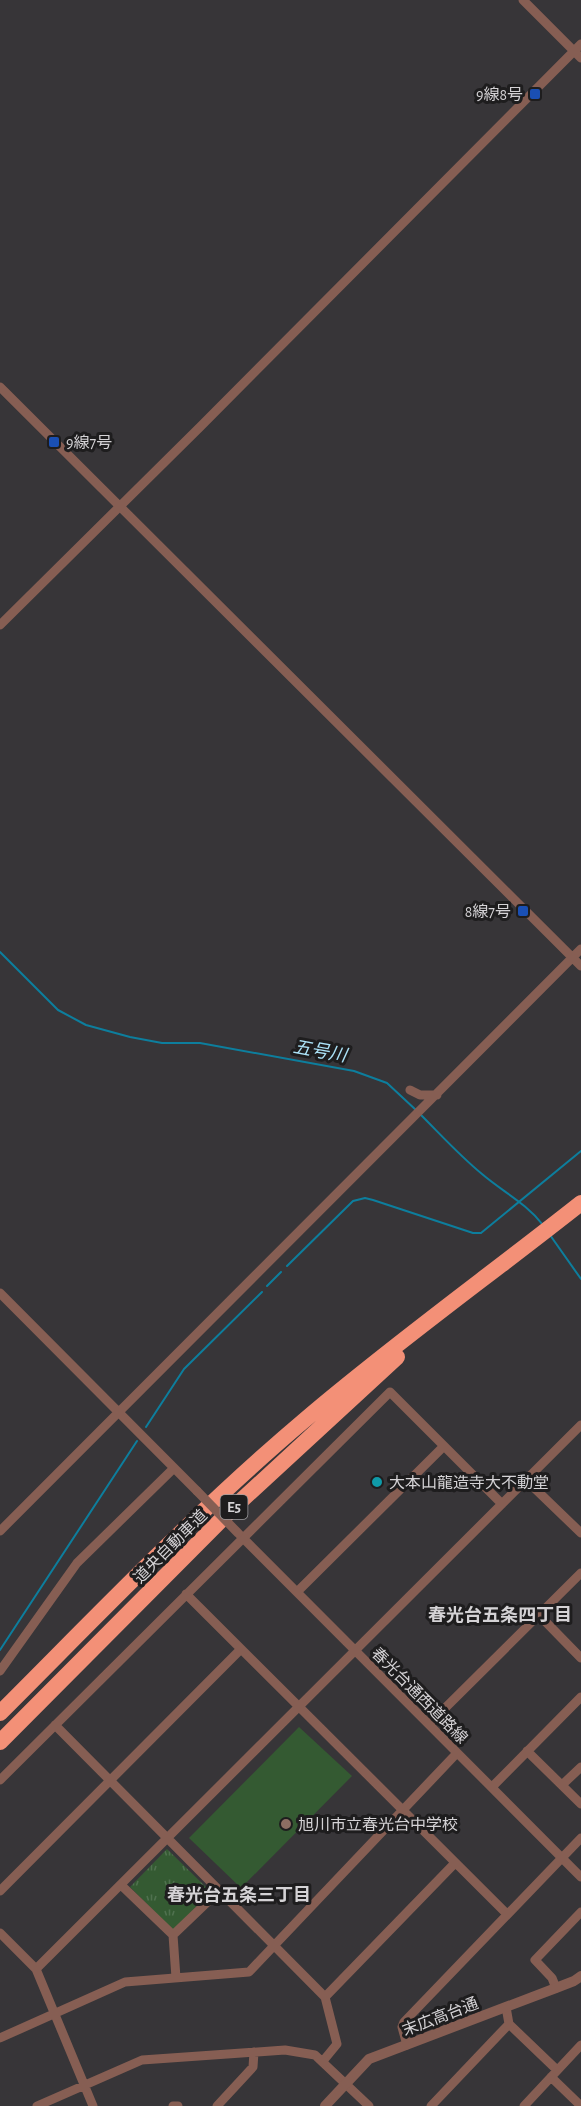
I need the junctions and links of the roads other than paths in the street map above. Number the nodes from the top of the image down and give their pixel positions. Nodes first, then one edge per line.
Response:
1 (523, 0) edge
2 (579, 51) edge
3 (0, 387) edge
4 (119, 506) junction
5 (0, 625) edge
6 (581, 949) edge
7 (573, 958) junction
8 (581, 966) edge
9 (410, 1090) dead end
10 (437, 1095) junction
11 (581, 1203) edge
12 (477, 1283) junction
13 (0, 1293) edge
14 (119, 1412) junction
15 (581, 1425) edge
16 (443, 1447) junction
17 (174, 1468) junction
18 (526, 1480) junction
19 (502, 1504) junction
20 (0, 1531) edge
21 (581, 1533) edge
22 (240, 1535) junction
23 (581, 1573) edge
24 (297, 1592) junction
25 (186, 1594) junction
26 (539, 1615) junction
27 (241, 1649) junction
28 (355, 1650) junction
29 (581, 1658) edge
30 (0, 1671) edge
31 (581, 1697) edge
32 (298, 1707) junction
33 (0, 1713) edge
34 (429, 1724) junction
35 (55, 1725) junction
36 (0, 1742) edge
37 (527, 1751) junction
38 (457, 1753) junction
39 (581, 1767) edge
40 (0, 1780) edge
41 (111, 1781) junction
42 (562, 1785) junction
43 (492, 1787) junction
44 (581, 1804) edge
45 (404, 1810) junction
46 (168, 1838) junction
47 (581, 1838) edge
48 (561, 1858) junction
49 (455, 1863) junction
50 (581, 1877) edge
51 (120, 1885) junction
52 (0, 1891) edge
53 (219, 1891) junction
54 (581, 1912) edge
55 (507, 1914) junction
56 (0, 1933) edge
57 (173, 1935) junction
58 (274, 1946) junction
59 (36, 1969) junction
60 (176, 1978) junction
61 (579, 1981) edge
62 (556, 1988) junction
63 (326, 1997) junction
64 (506, 2007) junction
65 (54, 2013) junction
66 (509, 2024) junction
67 (0, 2038) edge
68 (407, 2045) junction
69 (581, 2045) edge
70 (254, 2052) junction
71 (323, 2061) junction
72 (554, 2073) junction
73 (346, 2084) junction
74 (84, 2085) junction
75 (38, 2106) edge
76 (93, 2106) edge
77 (217, 2106) edge
78 (325, 2106) edge
79 (369, 2106) edge
80 (431, 2106) edge
81 (524, 2106) edge
82 (581, 2106) edge

1 - 2 street
2 - 4 street
3 - 4 street
4 - 5 street
4 - 7 street
6 - 7 street
7 - 8 street
7 - 10 street
9 - 10 street
10 - 14 street
11 - 12 highway, 道央自動車道 / E5
12 - 33 highway, 道央自動車道 / E5
12 - 36 highway, 道央自動車道 / E5
13 - 14 street, 春光台通西道路線
14 - 17 street, 春光台通西道路線
14 - 20 street
15 - 18 street
16 - 19 street
16 - 22 street
16 - 24 street
17 - 22 street, 春光台通西道路線, bridge
17 - 30 street
18 - 19 street
18 - 21 street
19 - 28 street
22 - 24 street, 春光台通西道路線
22 - 25 street
23 - 26 street
24 - 28 street, 春光台通西道路線
25 - 27 street
25 - 35 street
26 - 29 street
26 - 34 street
27 - 32 street
27 - 41 street
28 - 32 street
28 - 34 street, 春光台通西道路線
31 - 37 street
32 - 45 street
32 - 46 street
34 - 38 street, 春光台通西道路線
35 - 40 street
35 - 41 street
37 - 42 street
37 - 43 street
38 - 43 street, 春光台通西道路線
38 - 45 street
39 - 42 street
41 - 46 street
41 - 52 street
42 - 44 street
43 - 48 street, 春光台通西道路線
45 - 49 street
45 - 58 street
46 - 51 street
46 - 53 street
47 - 48 street
48 - 50 street, 春光台通西道路線
48 - 55 street
49 - 55 street
49 - 63 street
51 - 57 street
51 - 59 street
53 - 57 street
53 - 58 street
54 - 62 street
55 - 68 street
56 - 59 street
57 - 60 street
58 - 60 street
58 - 63 street
59 - 65 street
60 - 65 street
61 - 62 street, 末広高台通
62 - 64 street, 末広高台通
63 - 71 street
64 - 66 street
64 - 68 street, 末広高台通
65 - 67 street
65 - 74 street
66 - 72 street
66 - 80 street
68 - 73 street, 末広高台通
69 - 72 street
70 - 71 street
70 - 74 street
70 - 77 street
71 - 73 street
72 - 81 street
72 - 82 street
73 - 78 street, 末広高台通
73 - 79 street
74 - 75 street
74 - 76 street

